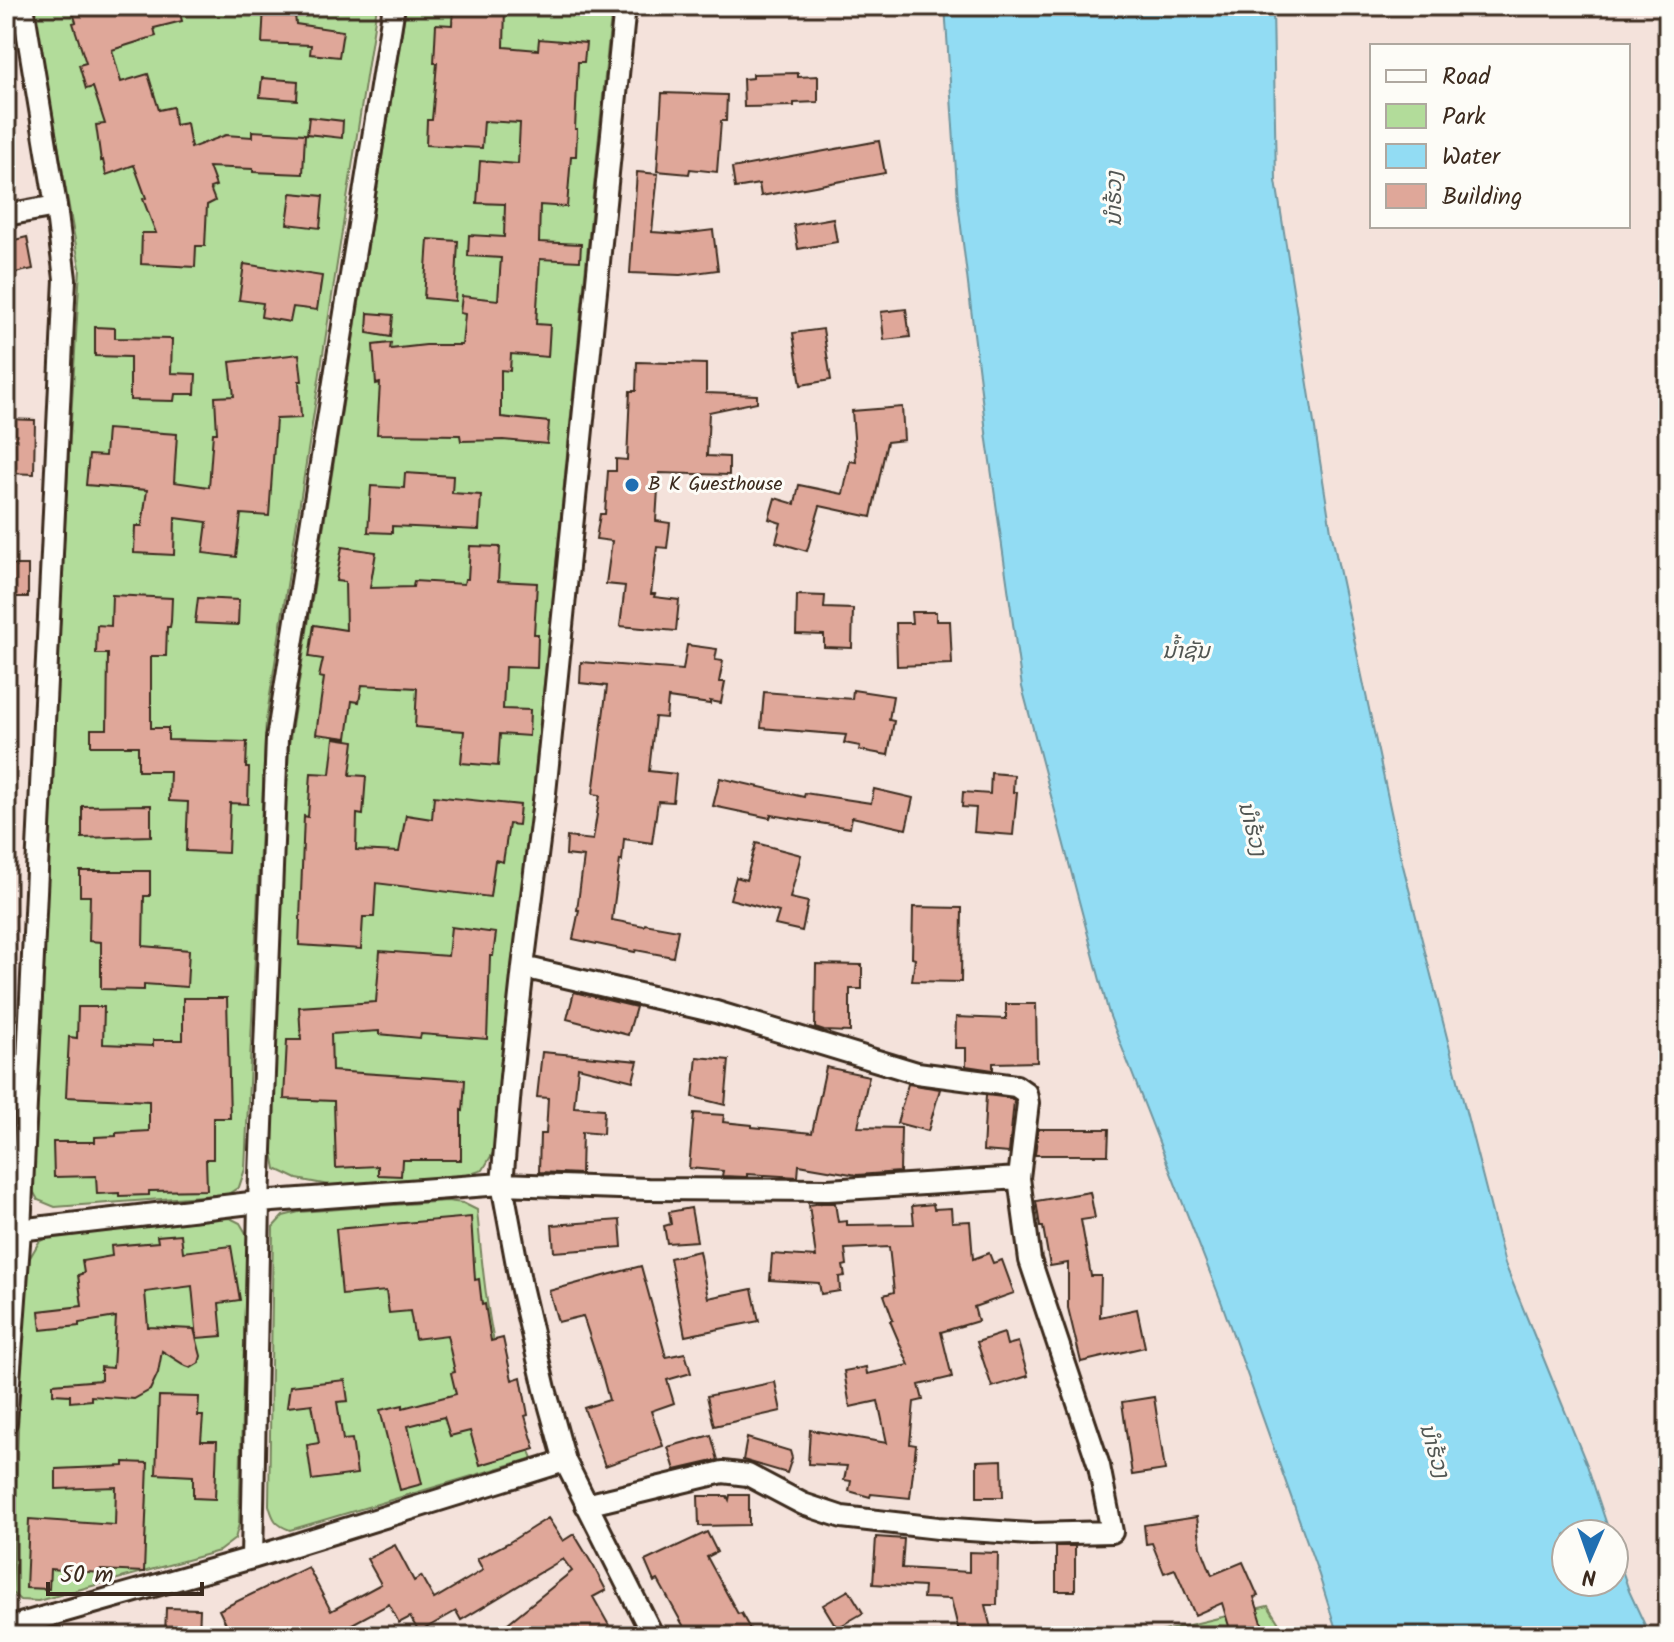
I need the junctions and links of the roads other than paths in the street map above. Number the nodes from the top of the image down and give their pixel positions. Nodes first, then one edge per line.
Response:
1 (23, 6) edge
2 (394, 6) edge
3 (625, 6) edge
4 (56, 206) junction
5 (6, 215) edge
6 (523, 967) junction
7 (1019, 1178) junction
8 (502, 1184) junction
9 (259, 1202) junction
10 (13, 1231) edge
11 (6, 1422) edge
12 (565, 1461) junction
13 (586, 1505) junction
14 (252, 1558) junction
15 (6, 1628) edge
16 (653, 1636) edge

1 - 4 street
2 - 9 street
3 - 6 street
4 - 5 street
4 - 10 street
6 - 7 street
6 - 8 street
7 - 8 street
7 - 13 street
8 - 9 street
8 - 12 street
9 - 10 street
9 - 14 street
10 - 11 street
12 - 13 street
12 - 14 street
13 - 16 street
14 - 15 street

